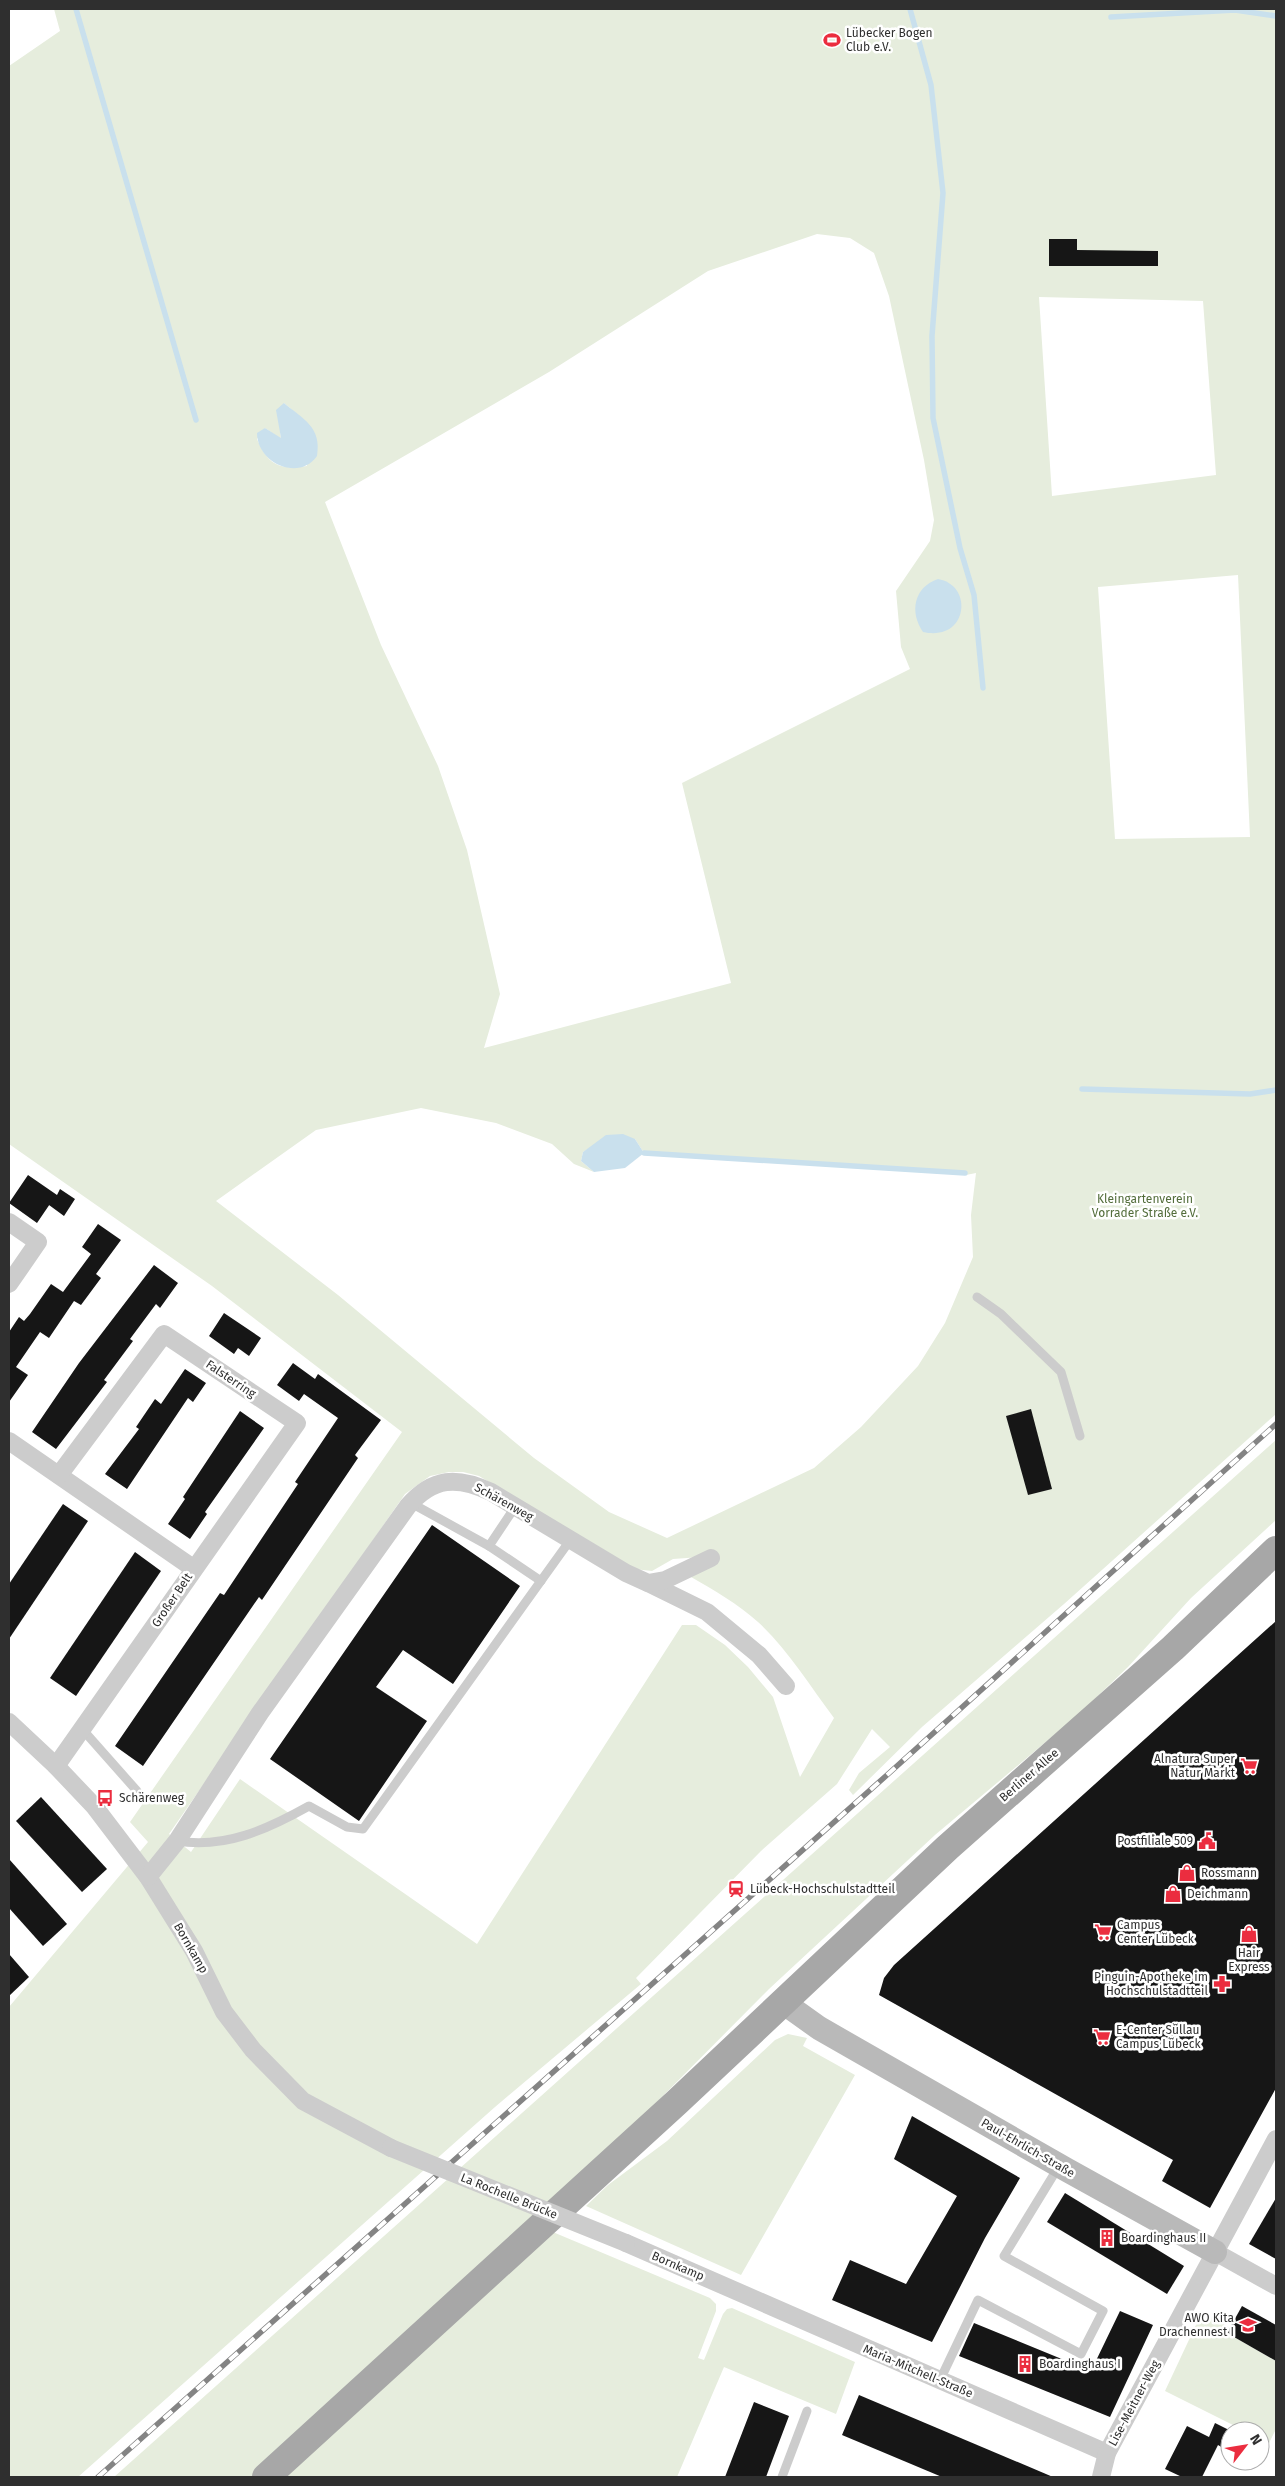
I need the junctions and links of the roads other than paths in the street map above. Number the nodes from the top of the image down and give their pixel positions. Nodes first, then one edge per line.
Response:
1 (9, 1222) edge
2 (9, 1284) edge
3 (977, 1297) dead end
4 (1080, 1436) dead end
5 (9, 1440) edge
6 (59, 1476) junction
7 (411, 1503) junction
8 (515, 1508) junction
9 (571, 1539) junction
10 (489, 1546) junction
11 (1276, 1552) edge
12 (710, 1558) dead end
13 (193, 1568) junction
14 (541, 1581) junction
15 (648, 1583) junction
16 (786, 1686) dead end
17 (9, 1722) edge
18 (83, 1730) junction
19 (56, 1766) junction
20 (137, 1791) dead end
21 (177, 1841) junction
22 (148, 1877) junction
23 (784, 2003) junction
24 (1276, 2139) edge
25 (391, 2148) joint
26 (1059, 2166) junction
27 (626, 2243) joint
28 (1215, 2252) junction
29 (1276, 2286) edge
30 (729, 2289) joint
31 (940, 2380) junction
32 (807, 2411) dead end
33 (1107, 2452) junction
34 (266, 2477) edge
35 (782, 2477) edge
36 (1101, 2477) edge

1 - 2 street
3 - 4 lane
5 - 6 street, Großer Belt
6 - 13 street, Großer Belt
6 - 13 street, Falsterring
7 - 8 street, Schärenweg
7 - 10 lane
7 - 21 street, Schärenweg
8 - 9 street, Schärenweg
8 - 10 lane
9 - 14 lane
9 - 15 street, Schärenweg
10 - 14 lane
11 - 23 main road, Berliner Allee
12 - 15 street
13 - 18 street, Großer Belt
14 - 21 lane
15 - 16 street, Schärenweg
17 - 19 street, Bornkamp
18 - 19 street, Großer Belt
18 - 20 lane
19 - 22 street, Bornkamp
21 - 22 street, Schärenweg
22 - 25 street, Bornkamp
23 - 26 street, Paul-Ehrlich-Straße
23 - 34 main road, Berliner Allee
24 - 28 street, Lise-Meitner-Weg
25 - 27 street, La Rochelle Brücke, bridge
26 - 28 street, Paul-Ehrlich-Straße
26 - 31 lane
27 - 30 street, Bornkamp
28 - 29 street, Paul-Ehrlich-Straße
28 - 33 street, Lise-Meitner-Weg
30 - 31 street, Maria-Mitchell-Straße
31 - 33 street, Maria-Mitchell-Straße
32 - 35 lane
33 - 36 street, Lise-Meitner-Weg

